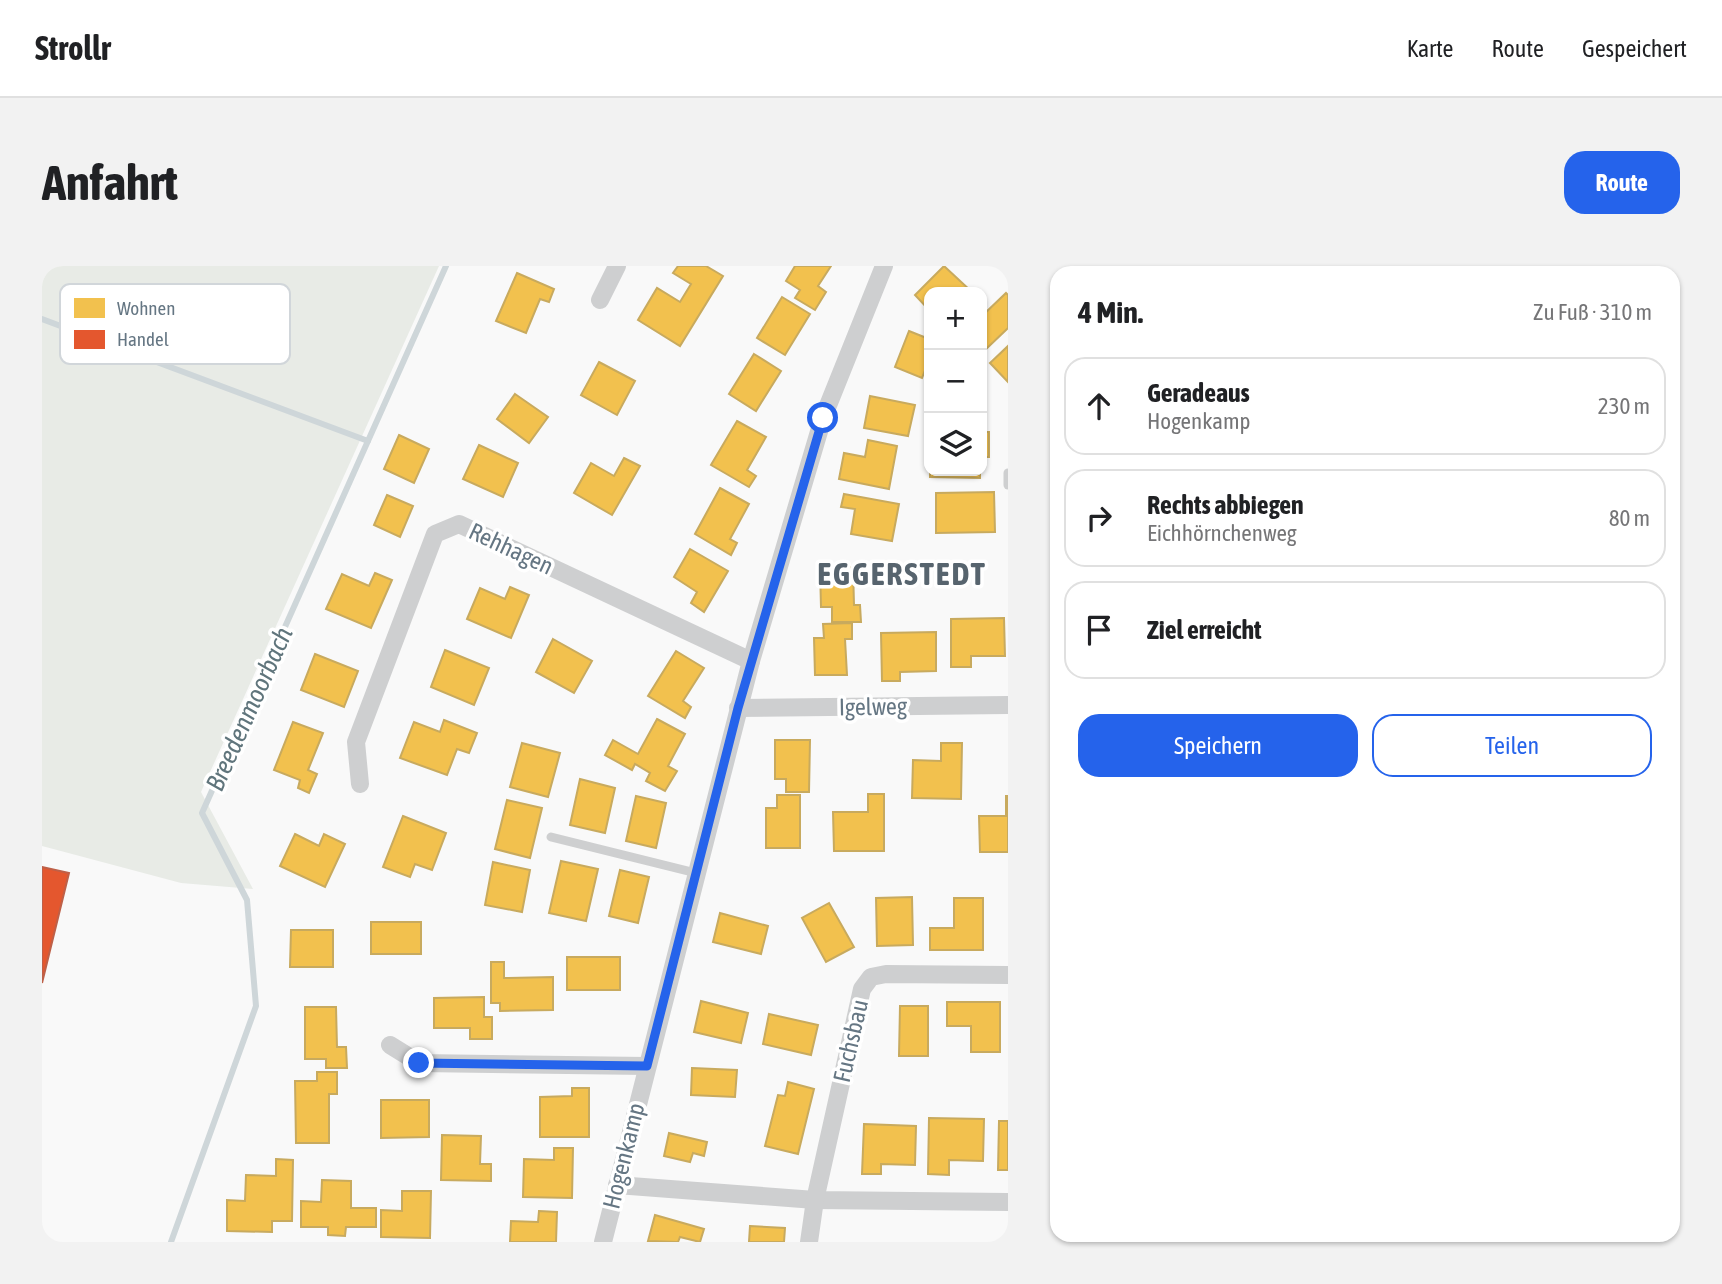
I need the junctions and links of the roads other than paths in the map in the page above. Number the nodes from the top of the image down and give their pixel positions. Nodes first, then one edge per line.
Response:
1 (617, 266) edge
2 (884, 266) edge
3 (600, 300) dead end
4 (1008, 473) edge
5 (1008, 485) edge
6 (751, 661) junction
7 (1008, 705) edge
8 (738, 708) junction
9 (360, 784) dead end
10 (551, 837) dead end
11 (696, 873) junction
12 (1008, 975) edge
13 (390, 1045) dead end
14 (647, 1066) junction
15 (617, 1185) junction
16 (815, 1200) junction
17 (1008, 1202) edge
18 (603, 1242) edge
19 (809, 1242) edge

1 - 3 street
2 - 6 street, Hogenkamp
4 - 5 lane
6 - 8 street, Hogenkamp
6 - 9 street, Rehhagen
7 - 8 street, Igelweg
8 - 11 street, Hogenkamp
10 - 11 lane
11 - 14 street, Hogenkamp
12 - 16 street, Fuchsbau
13 - 14 street
14 - 15 street, Hogenkamp
15 - 16 street
15 - 18 street, Hogenkamp
16 - 17 street
16 - 19 street, Fuchsbau

